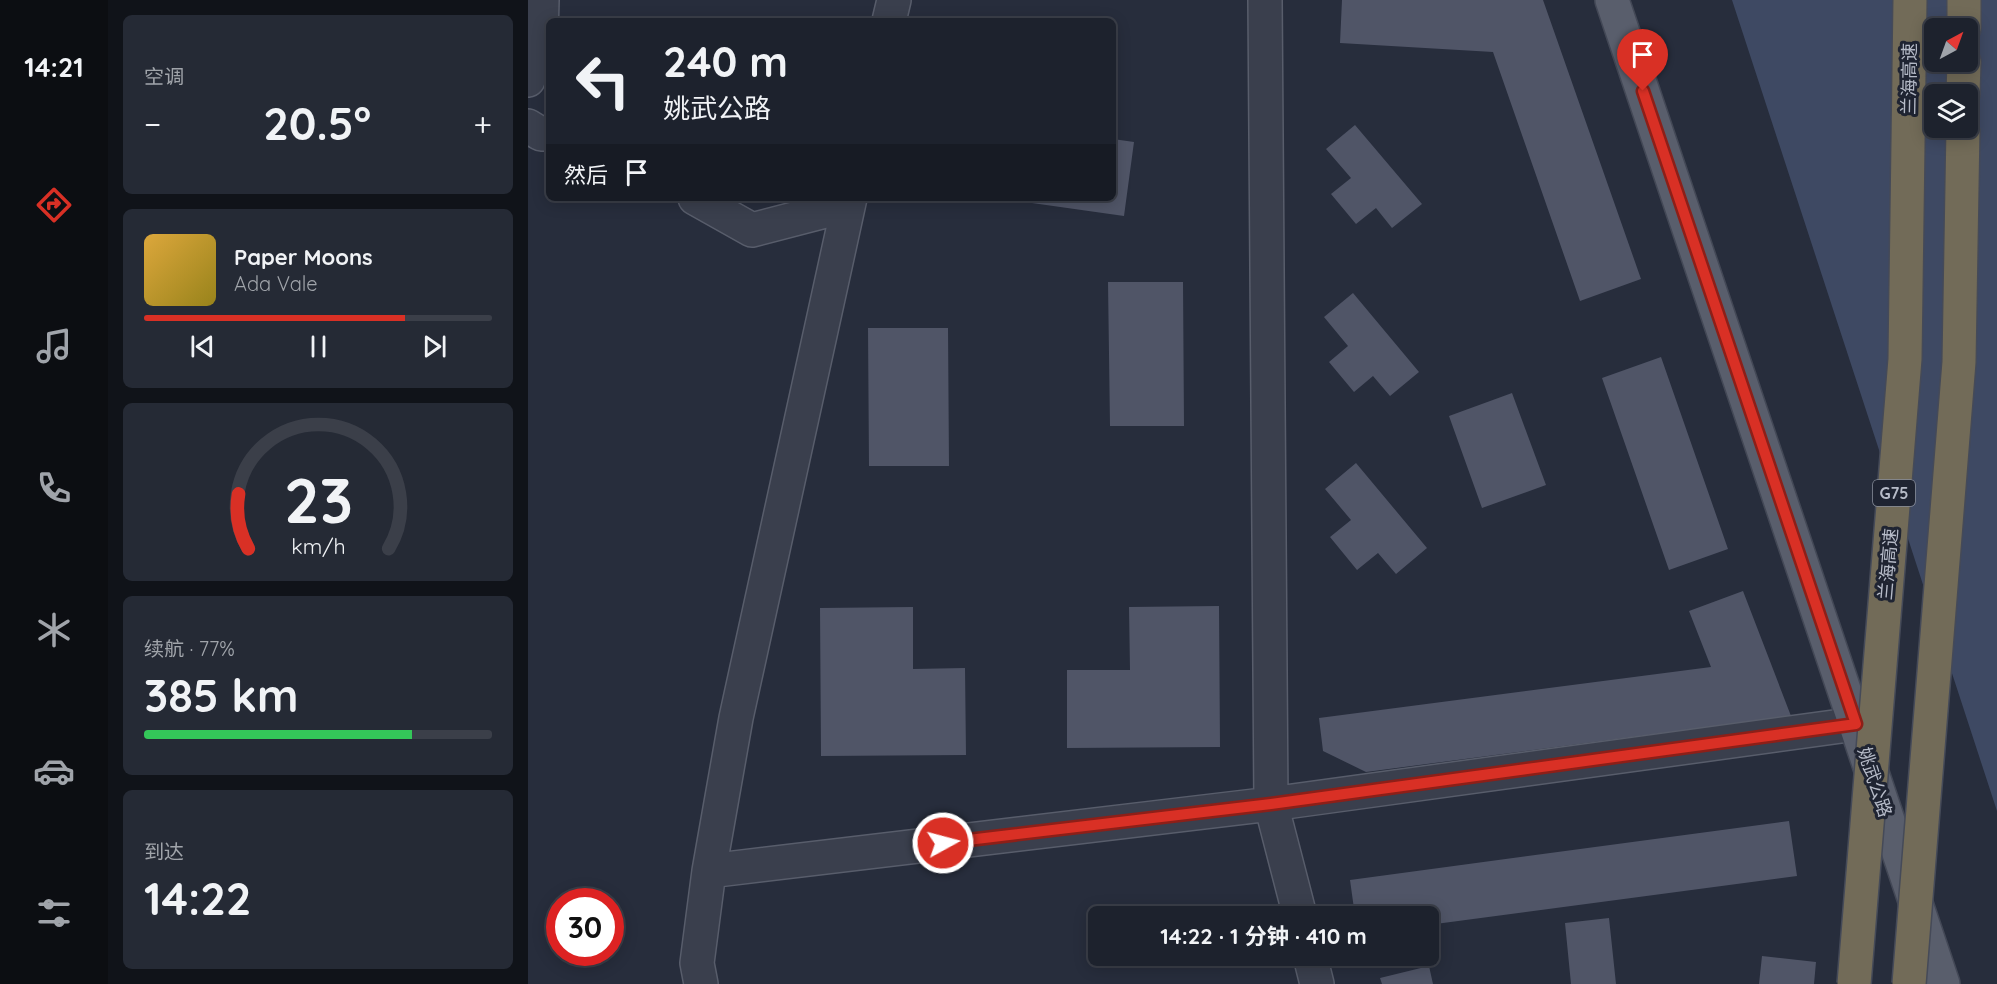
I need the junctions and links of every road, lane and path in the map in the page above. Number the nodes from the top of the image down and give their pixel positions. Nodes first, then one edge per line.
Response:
1 (542, 0) edge
2 (894, 0) edge
3 (1266, 0) edge
4 (1612, 0) edge
5 (1910, 0) edge
6 (1964, 0) edge
7 (890, 18) edge
8 (1964, 18) edge
9 (528, 80) edge
10 (528, 126) edge
11 (546, 134) edge
12 (1963, 138) edge
13 (699, 201) edge
14 (849, 201) edge
15 (1856, 724) junction
16 (1271, 804) junction
17 (709, 870) junction
18 (1297, 906) edge
19 (1312, 966) edge
20 (701, 984) edge
21 (1317, 984) edge
22 (1854, 984) edge
23 (1909, 984) edge
24 (1943, 984) edge

1 - 9 street
2 - 7 street
3 - 16 street
4 - 15 main road, 姚武公路
5 - 22 highway, 兰海高速 / G75, bridge
6 - 8 highway
10 - 11 street
12 - 23 highway, bridge
13 - 14 street
14 - 17 street
15 - 16 street
15 - 24 main road, 姚武公路
16 - 17 street
16 - 18 street
17 - 20 street
19 - 21 street

